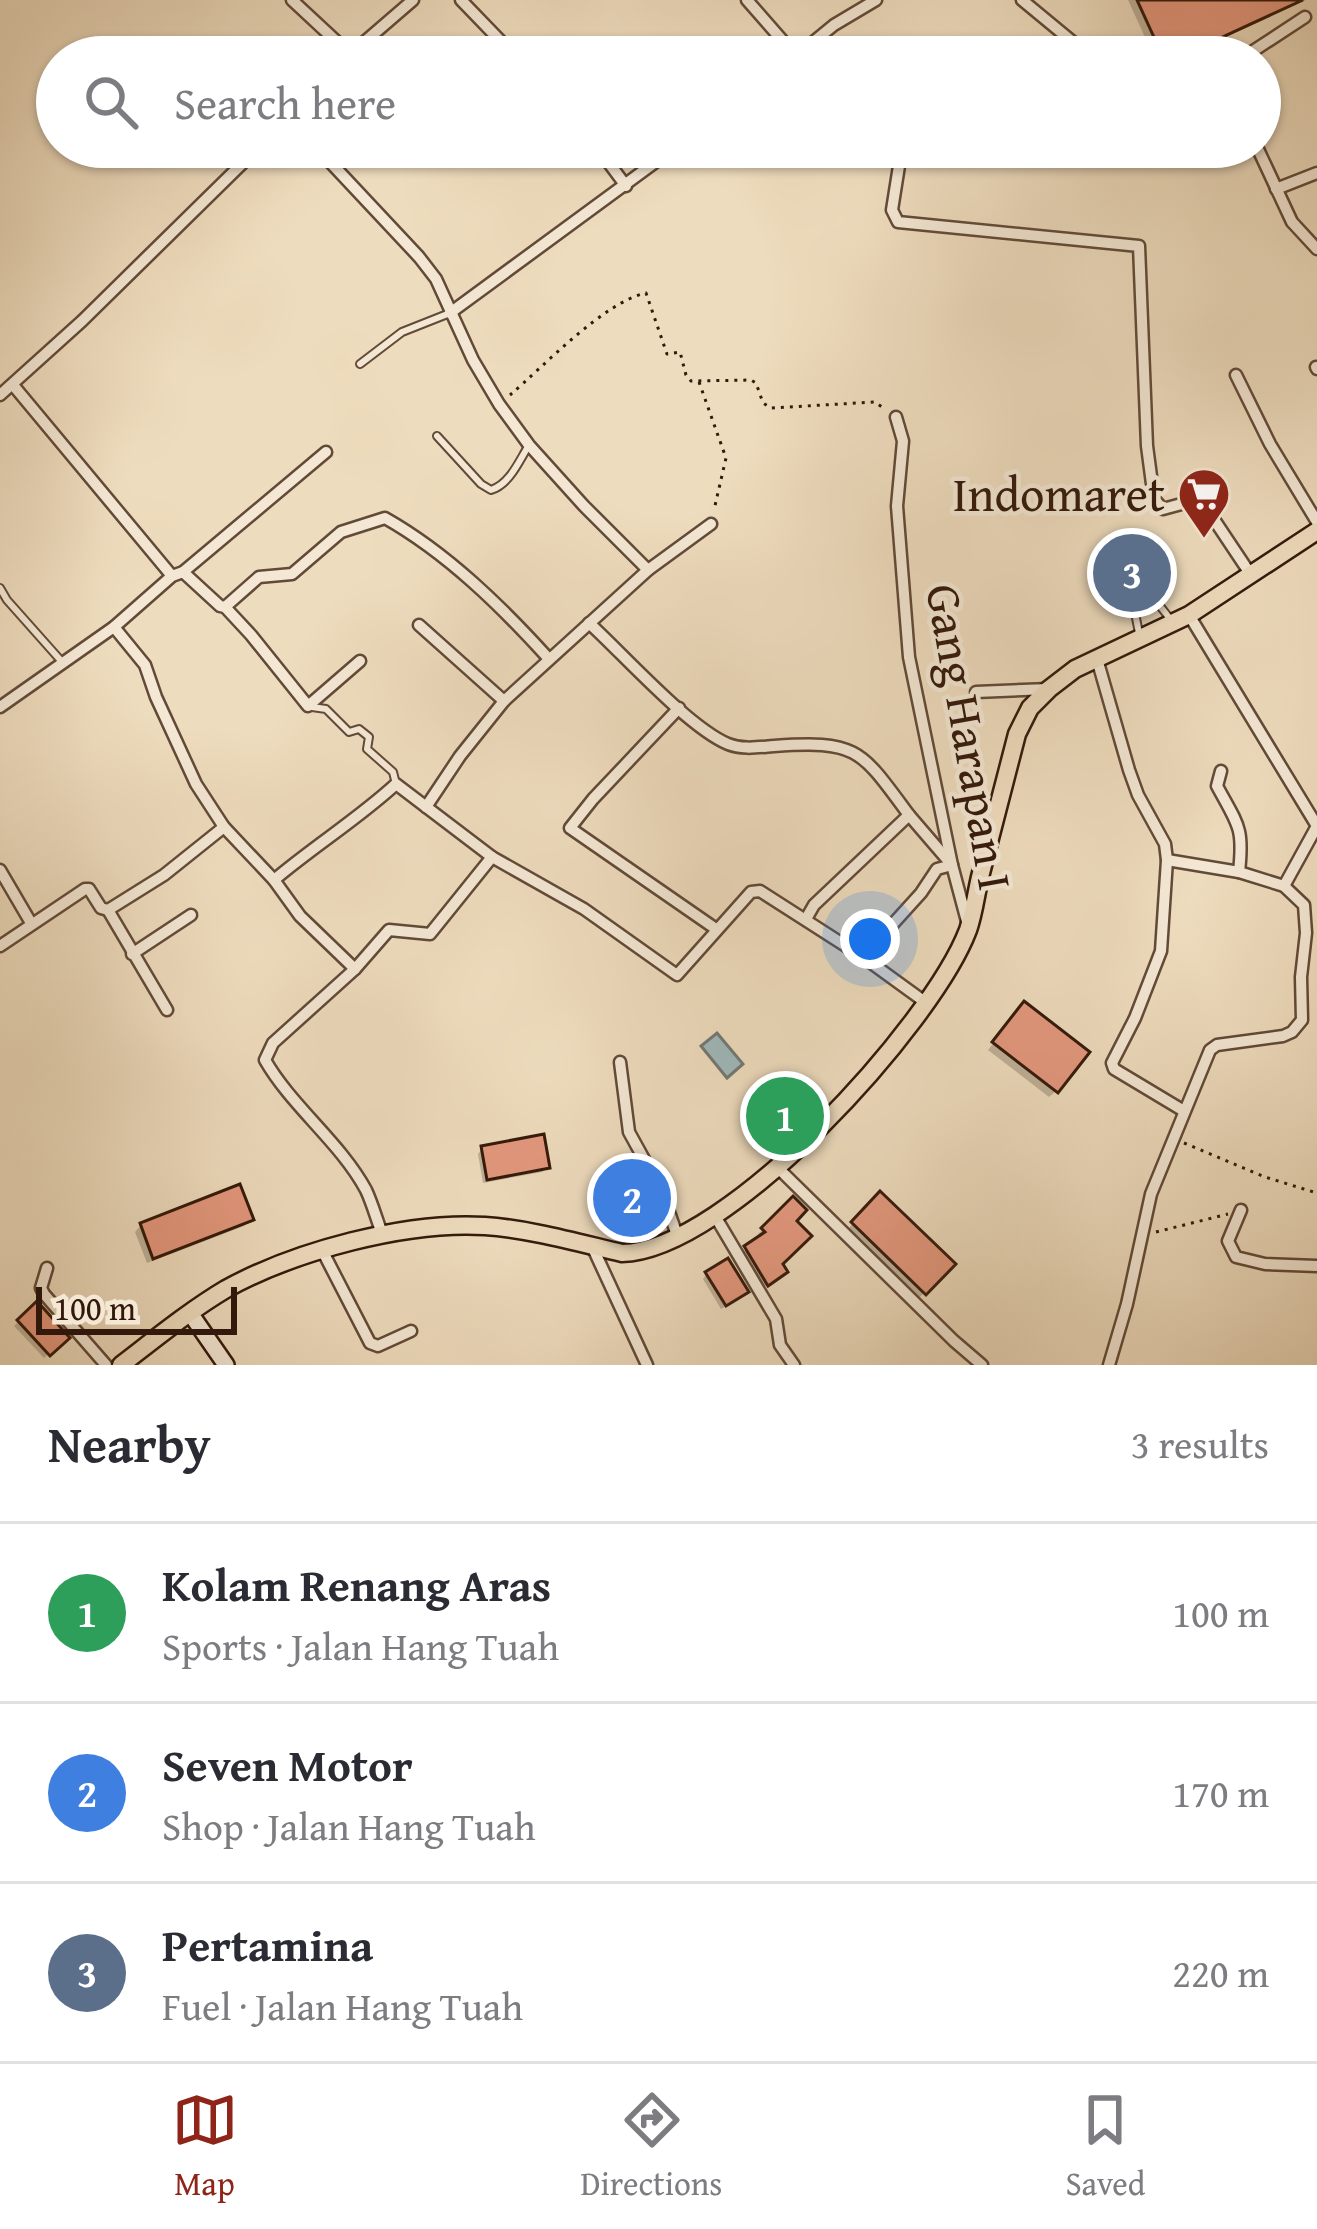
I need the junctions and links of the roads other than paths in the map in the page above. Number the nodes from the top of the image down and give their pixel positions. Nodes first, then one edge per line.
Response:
1 (292, 0) edge
2 (413, 0) edge
3 (461, 0) edge
4 (747, 0) edge
5 (875, 0) edge
6 (1022, 0) edge
7 (1305, 17) dead end
8 (329, 36) edge
9 (370, 36) edge
10 (496, 36) edge
11 (778, 36) edge
12 (821, 36) edge
13 (1066, 36) edge
14 (1276, 36) edge
15 (237, 168) edge
16 (336, 168) edge
17 (613, 168) edge
18 (648, 168) edge
19 (898, 168) edge
20 (1266, 168) edge
21 (1317, 173) edge
22 (626, 185) junction
23 (1276, 189) junction
24 (1317, 249) edge
25 (450, 314) junction
26 (360, 364) dead end
27 (1236, 375) dead end
28 (13, 385) junction
29 (0, 395) edge
30 (896, 417) road end
31 (437, 436) dead end
32 (529, 445) junction
33 (326, 452) dead end
34 (1317, 522) edge
35 (711, 524) road end
36 (1317, 531) edge
37 (647, 570) junction
38 (177, 574) junction
39 (1252, 575) junction
40 (0, 588) edge
41 (225, 607) junction
42 (1181, 619) junction
43 (589, 623) junction
44 (419, 625) dead end
45 (114, 627) junction
46 (1140, 638) junction
47 (549, 659) junction
48 (1097, 659) junction
49 (360, 661) dead end
50 (63, 663) junction
51 (1049, 689) junction
52 (976, 692) dead end
53 (504, 701) junction
54 (308, 706) junction
55 (0, 707) edge
56 (680, 708) junction
57 (1221, 771) dead end
58 (396, 784) junction
59 (426, 806) junction
60 (909, 815) junction
61 (224, 826) junction
62 (492, 857) junction
63 (1167, 860) junction
64 (952, 865) junction
65 (0, 870) edge
66 (1239, 872) junction
67 (274, 880) junction
68 (1284, 886) junction
69 (107, 910) junction
70 (190, 915) dead end
71 (806, 920) junction
72 (31, 923) junction
73 (716, 928) junction
74 (969, 928) junction
75 (0, 946) edge
76 (132, 955) junction
77 (863, 957) junction
78 (355, 968) junction
79 (926, 1002) junction
80 (167, 1010) dead end
81 (620, 1061) dead end
82 (1184, 1111) junction
83 (777, 1166) junction
84 (1241, 1210) road end
85 (715, 1216) junction
86 (383, 1236) junction
87 (678, 1238) junction
88 (592, 1246) junction
89 (322, 1250) junction
90 (1317, 1266) edge
91 (47, 1268) dead end
92 (190, 1313) junction
93 (411, 1330) dead end
94 (106, 1365) edge
95 (121, 1365) edge
96 (226, 1365) edge
97 (647, 1365) edge
98 (794, 1365) edge
99 (982, 1365) edge
100 (1109, 1365) edge

1 - 8 street
2 - 9 street
3 - 10 street
4 - 11 street
5 - 12 street
6 - 13 street
7 - 14 street
15 - 28 street
16 - 25 street
17 - 22 street
18 - 22 street
19 - 39 street
20 - 23 street
21 - 23 street
22 - 25 street
23 - 24 street
25 - 26 lane
25 - 32 street
27 - 34 street
28 - 29 street
28 - 38 street
30 - 64 street, Gang Harapan I
31 - 32 lane
32 - 37 street
33 - 38 street
35 - 37 street
36 - 39 main road
37 - 43 street
38 - 41 street
38 - 45 street
39 - 42 main road
40 - 50 lane
41 - 47 street
41 - 54 street
42 - 46 main road
42 - 46 lane
42 - 68 street
43 - 47 street
43 - 56 street
44 - 53 street
45 - 50 street
45 - 61 street
46 - 48 main road
47 - 53 street
48 - 51 main road
48 - 63 street
49 - 54 street
50 - 55 street
51 - 52 street
51 - 74 main road
53 - 59 street
54 - 58 lane
56 - 60 street
56 - 73 street
57 - 66 street
58 - 59 street
58 - 67 street
59 - 62 street
60 - 64 street
60 - 71 street
61 - 67 street
61 - 69 street
62 - 73 street
62 - 78 street
63 - 66 street
63 - 82 street
64 - 74 street, Gang Harapan I
64 - 77 street
65 - 72 street
66 - 68 street
67 - 78 street
68 - 82 street
69 - 72 street
69 - 76 street
70 - 76 street
71 - 73 street
71 - 77 street
72 - 75 street
74 - 79 main road
76 - 80 street
77 - 79 street
78 - 86 street
79 - 83 main road
81 - 87 street
82 - 100 street
83 - 85 main road
83 - 99 street
84 - 90 street
85 - 87 main road
85 - 98 street
86 - 88 main road
86 - 89 main road
87 - 88 main road
88 - 97 street
89 - 92 main road
89 - 93 street
91 - 94 street
92 - 95 main road
92 - 96 street

